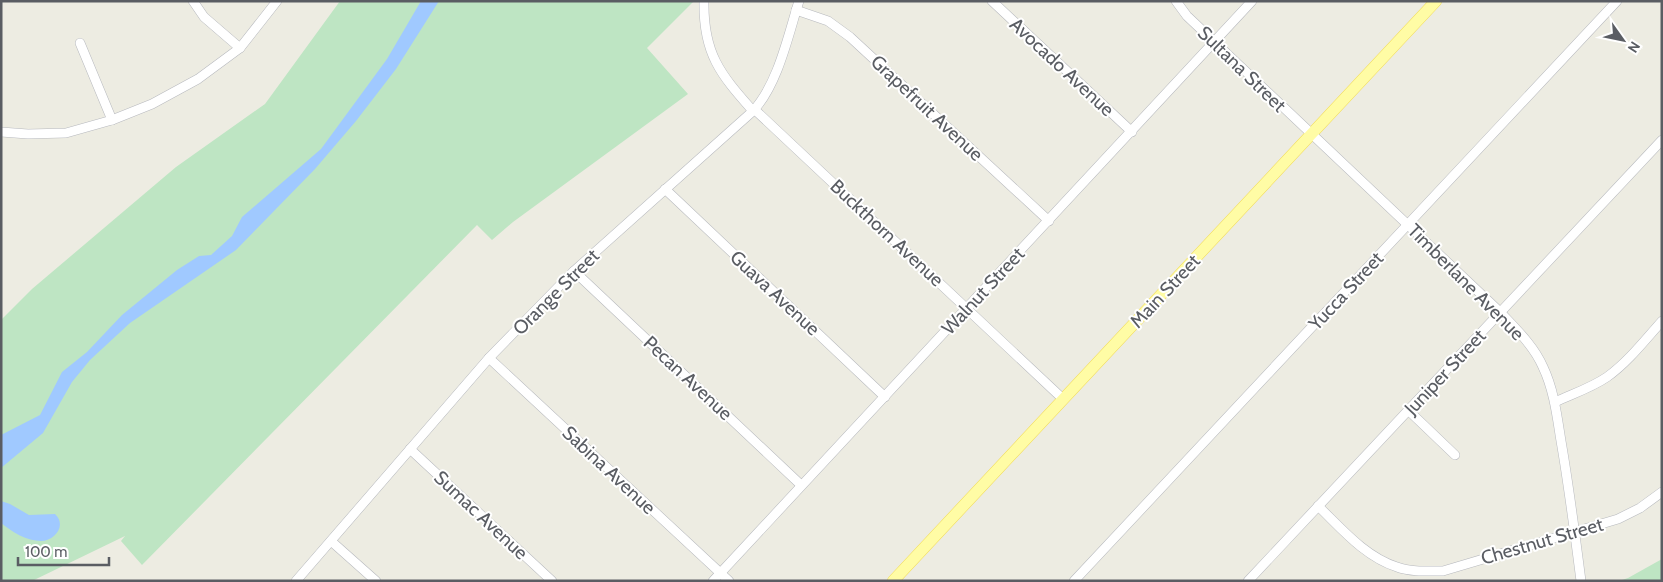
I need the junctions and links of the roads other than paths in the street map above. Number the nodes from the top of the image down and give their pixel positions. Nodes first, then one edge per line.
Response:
1 (193, 1) edge
2 (277, 1) edge
3 (704, 1) edge
4 (1176, 1) edge
5 (1252, 1) edge
6 (1436, 1) edge
7 (1617, 1) edge
8 (999, 3) edge
9 (797, 5) edge
10 (1214, 42) junction
11 (80, 43) dead end
12 (240, 48) junction
13 (753, 110) junction
14 (112, 120) junction
15 (1, 132) edge
16 (1132, 132) junction
17 (1311, 135) junction
18 (1662, 140) edge
19 (665, 189) junction
20 (1049, 221) junction
21 (1408, 225) junction
22 (574, 271) junction
23 (968, 308) junction
24 (1501, 313) junction
25 (1662, 321) edge
26 (489, 358) junction
27 (885, 397) junction
28 (1063, 399) junction
29 (1555, 402) junction
30 (1408, 411) junction
31 (410, 449) junction
32 (1454, 455) dead end
33 (801, 485) junction
34 (1662, 492) edge
35 (1318, 506) junction
36 (1574, 532) junction
37 (331, 541) junction
38 (721, 572) junction
39 (296, 581) edge
40 (376, 581) edge
41 (552, 581) edge
42 (713, 581) edge
43 (730, 581) edge
44 (893, 581) edge
45 (1074, 581) edge
46 (1248, 581) edge
47 (1581, 581) edge

1 - 12 street
2 - 12 street
3 - 13 street, Buckthorn Avenue
4 - 10 street, Sultana Street
5 - 10 street, Walnut Street
6 - 17 main road, Main Street
7 - 21 street, Yucca Street
8 - 16 street, Avocado Avenue
9 - 13 street, Orange Street
9 - 20 street, Grapefruit Avenue
10 - 16 street, Walnut Street
10 - 17 street, Sultana Street
11 - 14 street
12 - 14 street
13 - 19 street, Orange Street
13 - 23 street, Buckthorn Avenue
14 - 15 street
16 - 20 street, Walnut Street
17 - 21 street, Timberlane Avenue
17 - 28 main road, Main Street
18 - 24 street, Juniper Street
19 - 22 street, Orange Street
19 - 27 street, Guava Avenue
20 - 23 street, Walnut Street
21 - 24 street, Timberlane Avenue
21 - 45 street, Yucca Street
22 - 26 street, Orange Street
22 - 33 street, Pecan Avenue
23 - 27 street, Walnut Street
23 - 28 street, Buckthorn Avenue
24 - 29 street, Timberlane Avenue
24 - 30 street, Juniper Street
25 - 29 street
26 - 31 street, Orange Street
26 - 38 street, Sabina Avenue
27 - 33 street, Walnut Street
28 - 44 main road, Main Street
29 - 36 street, Timberlane Avenue
30 - 32 street
30 - 35 street, Juniper Street
31 - 37 street, Orange Street
31 - 41 street, Sumac Avenue
33 - 38 street, Walnut Street
34 - 36 street, Chestnut Street
35 - 36 street, Chestnut Street
35 - 46 street, Juniper Street
36 - 47 street, Timberlane Avenue
37 - 39 street, Orange Street
37 - 40 street
38 - 42 street, Walnut Street
38 - 43 street, Sabina Avenue

